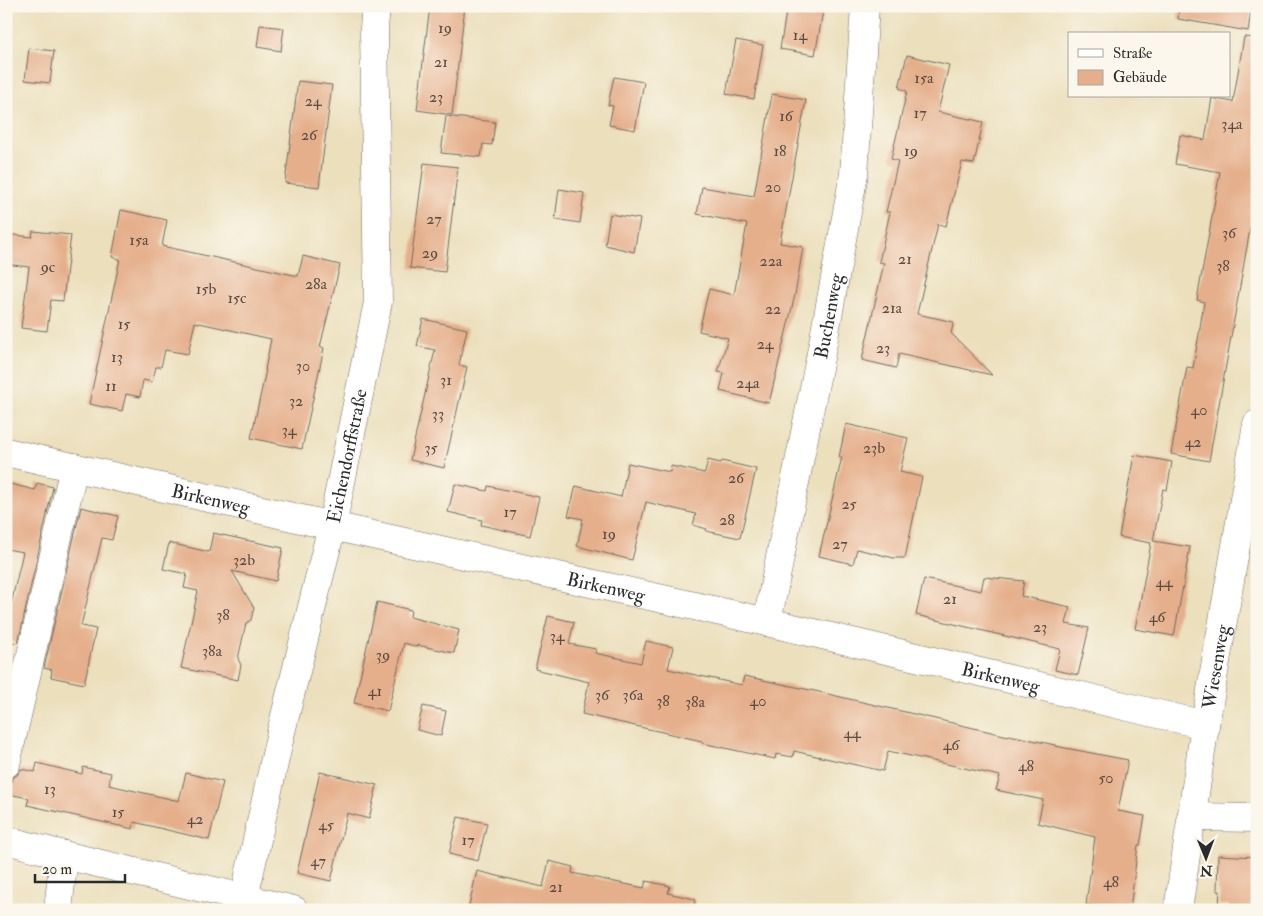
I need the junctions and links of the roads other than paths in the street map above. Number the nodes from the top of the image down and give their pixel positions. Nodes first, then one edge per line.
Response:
1 (376, 6) edge
2 (865, 6) edge
3 (1257, 424) edge
4 (6, 452) edge
5 (74, 467) junction
6 (1250, 502) edge
7 (332, 526) junction
8 (767, 622) junction
9 (1205, 725) junction
10 (6, 764) edge
11 (1191, 817) junction
12 (1257, 818) edge
13 (6, 840) edge
14 (64, 855) junction
15 (244, 898) junction
16 (58, 910) edge
17 (294, 910) edge
18 (1178, 910) edge

1 - 7 street, Eichendorffstraße
2 - 8 street, Buchenweg
3 - 6 street, Wiesenweg
4 - 5 street, Birkenweg
5 - 7 street, Birkenweg
5 - 10 street
6 - 9 street, Wiesenweg
7 - 8 street, Birkenweg
7 - 15 street, Eichendorffstraße
8 - 9 street, Birkenweg
9 - 11 street, Wiesenweg
11 - 12 street
11 - 18 street, Wiesenweg
13 - 14 street
14 - 15 street
14 - 16 street
15 - 17 street

